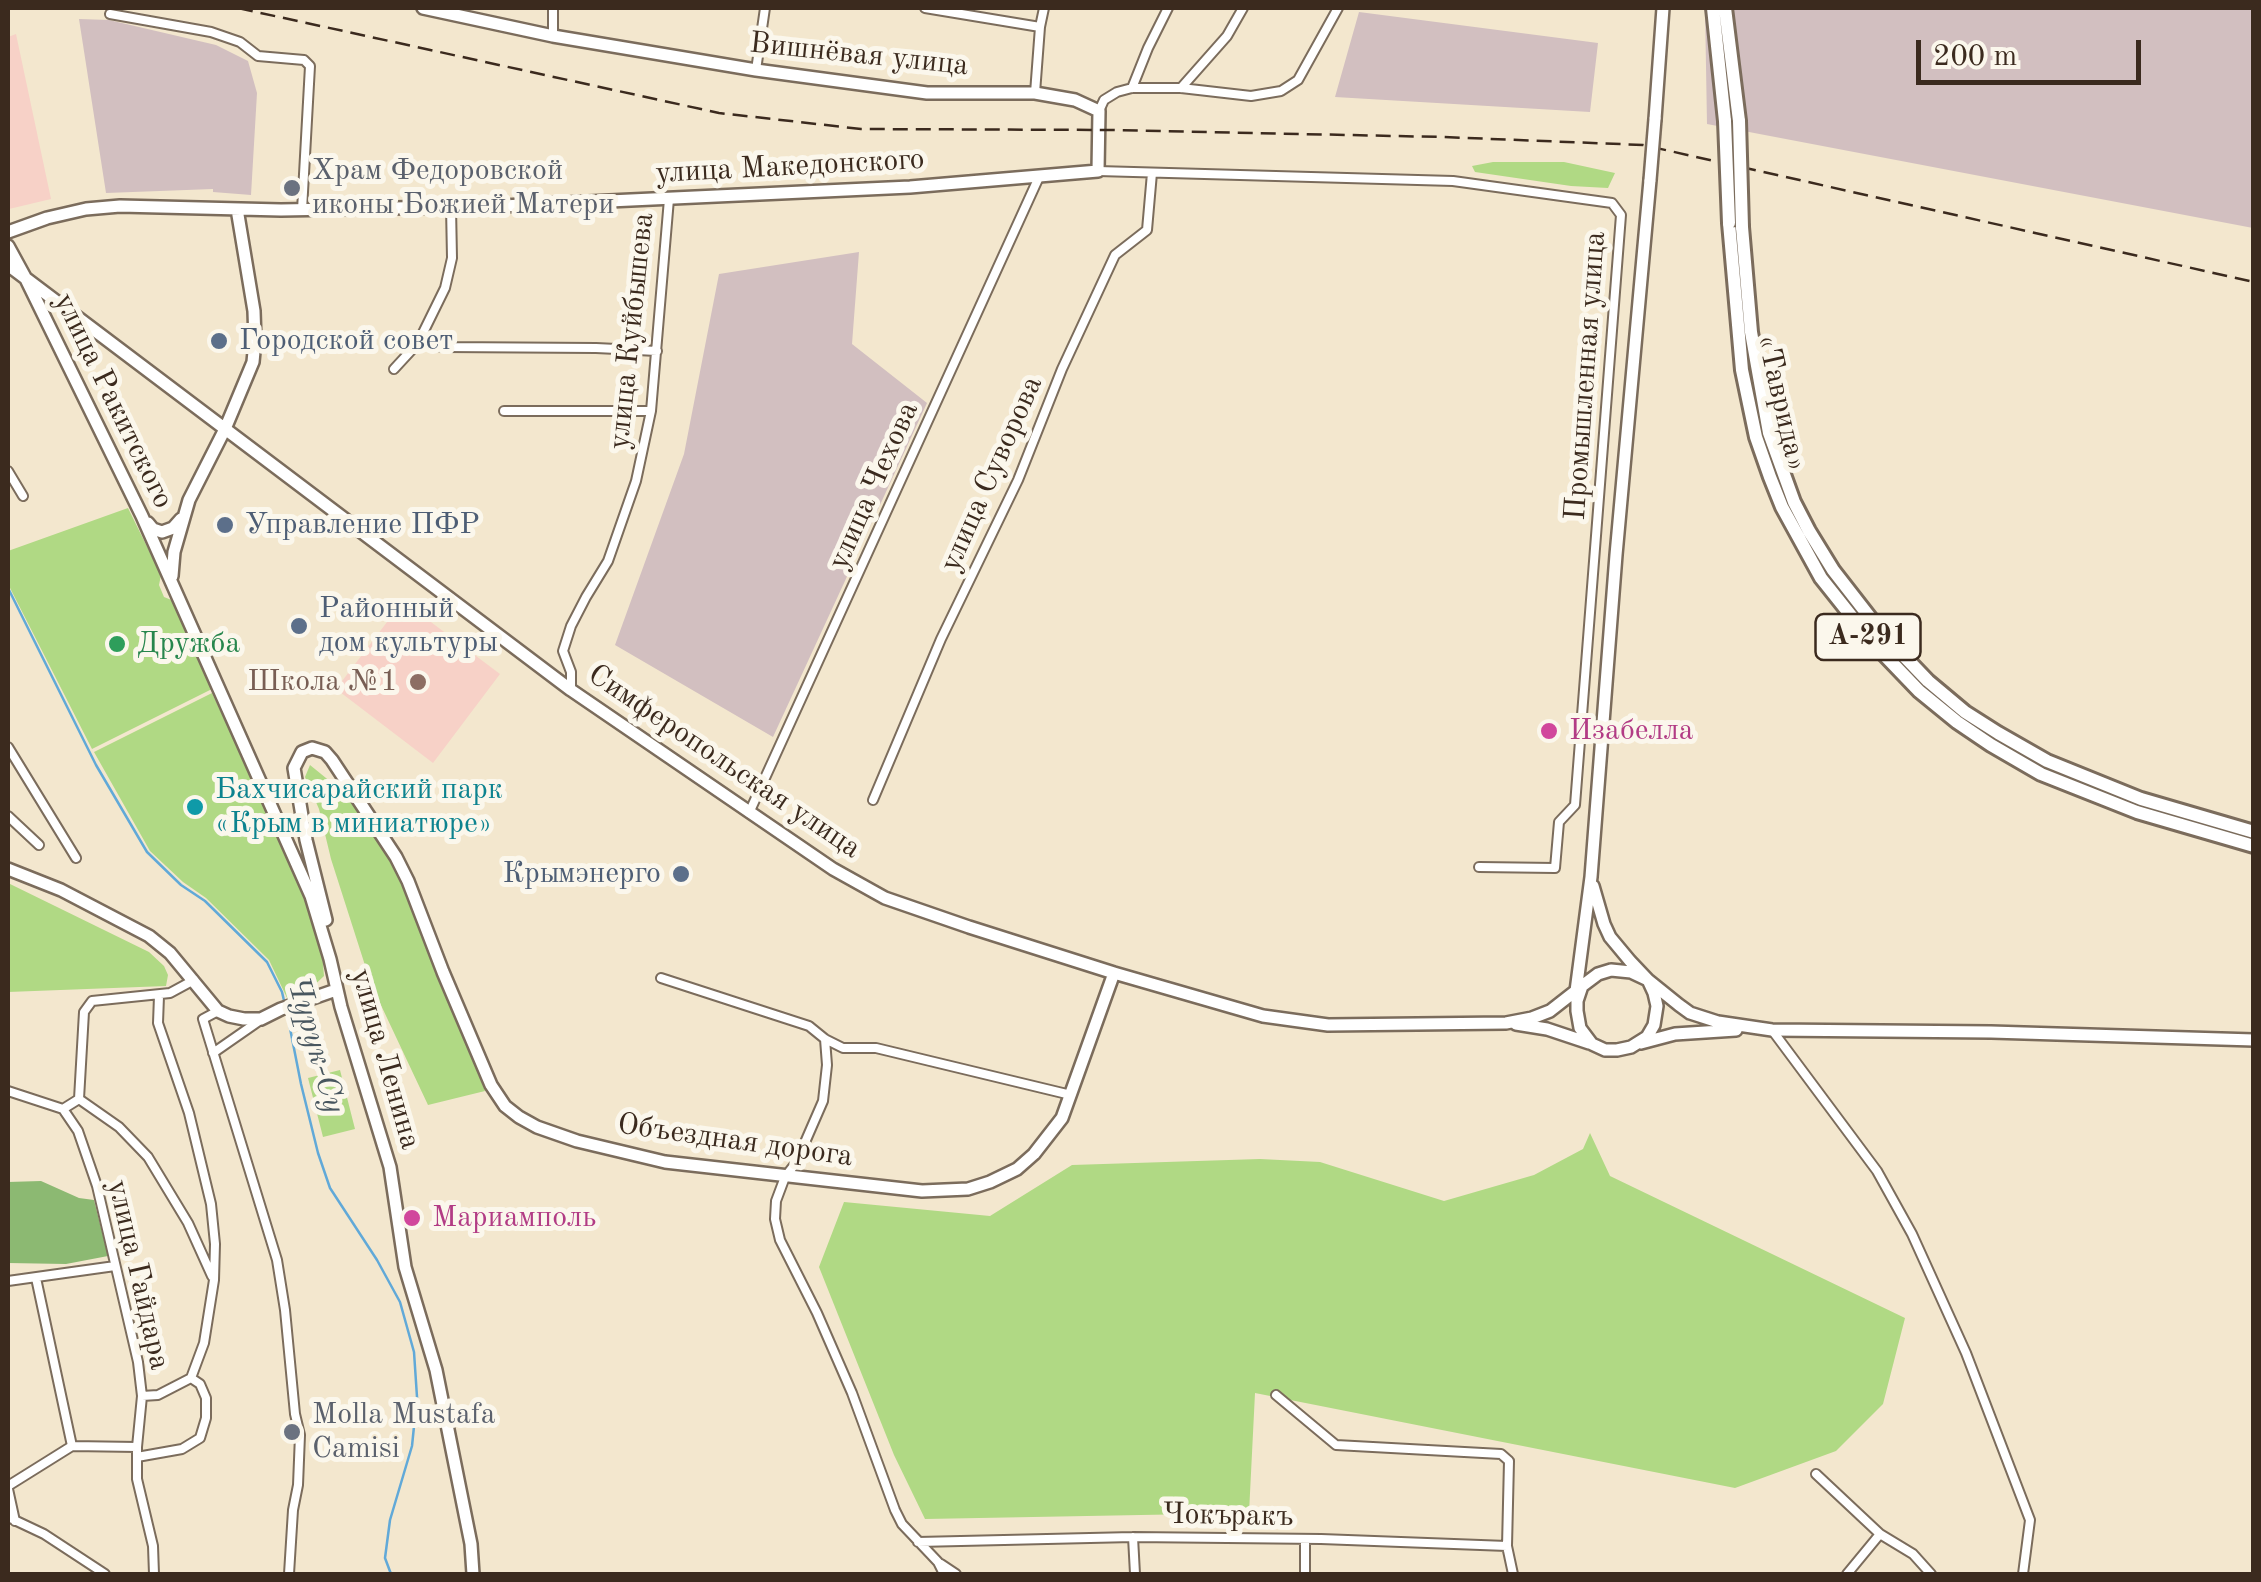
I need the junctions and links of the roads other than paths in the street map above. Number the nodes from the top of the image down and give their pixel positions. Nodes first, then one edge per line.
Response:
1 (423, 8) edge
2 (553, 8) edge
3 (765, 8) edge
4 (926, 8) edge
5 (1044, 8) edge
6 (1168, 8) edge
7 (1243, 8) edge
8 (1338, 8) edge
9 (1663, 8) edge
10 (1713, 8) edge
11 (1725, 8) edge
12 (110, 14) dead end
13 (1040, 27) junction
14 (554, 36) junction
15 (756, 70) junction
16 (1132, 88) junction
17 (1181, 88) junction
18 (1034, 93) junction
19 (1100, 111) junction
20 (1732, 121) junction
21 (1098, 171) junction
22 (1152, 174) junction
23 (1039, 177) junction
24 (669, 198) junction
25 (452, 207) junction
26 (237, 209) junction
27 (302, 210) junction
28 (1736, 225) junction
29 (8, 232) edge
30 (8, 246) edge
31 (8, 265) edge
32 (26, 279) junction
33 (418, 342) junction
34 (657, 352) junction
35 (394, 369) dead end
36 (504, 410) dead end
37 (651, 410) junction
38 (225, 429) junction
39 (8, 471) edge
40 (23, 496) dead end
41 (142, 516) junction
42 (184, 516) junction
43 (171, 580) junction
44 (571, 690) junction
45 (8, 747) edge
46 (873, 800) dead end
47 (750, 813) junction
48 (8, 816) edge
49 (2254, 832) edge
50 (38, 845) dead end
51 (2254, 846) edge
52 (76, 858) dead end
53 (1479, 867) dead end
54 (8, 869) edge
55 (1591, 877) junction
56 (330, 959) junction
57 (1114, 973) junction
58 (661, 978) dead end
59 (194, 980) junction
60 (1648, 980) junction
61 (336, 990) junction
62 (1579, 993) junction
63 (158, 996) junction
64 (218, 1011) junction
65 (261, 1019) junction
66 (1506, 1022) junction
67 (1754, 1028) junction
68 (1772, 1030) junction
69 (824, 1039) junction
70 (2254, 1040) edge
71 (1592, 1044) junction
72 (1637, 1044) junction
73 (843, 1048) junction
74 (213, 1053) junction
75 (827, 1064) junction
76 (8, 1091) edge
77 (1072, 1095) junction
78 (79, 1099) junction
79 (63, 1109) junction
80 (785, 1177) junction
81 (115, 1266) junction
82 (36, 1278) junction
83 (214, 1280) junction
84 (8, 1281) edge
85 (190, 1378) junction
86 (1276, 1395) dead end
87 (142, 1396) junction
88 (72, 1446) junction
89 (137, 1446) junction
90 (137, 1457) junction
91 (1816, 1474) dead end
92 (8, 1488) edge
93 (12, 1519) edge
94 (1880, 1534) junction
95 (1133, 1537) junction
96 (1305, 1539) junction
97 (918, 1542) junction
98 (1507, 1546) junction
99 (938, 1562) junction
100 (105, 1574) edge
101 (154, 1574) edge
102 (290, 1574) edge
103 (473, 1574) edge
104 (944, 1574) edge
105 (956, 1574) edge
106 (1135, 1574) edge
107 (1305, 1574) edge
108 (1512, 1574) edge
109 (1847, 1574) edge
110 (1931, 1574) edge
111 (2023, 1574) edge

1 - 14 main road, Вишнёвая улица
2 - 14 street
3 - 15 street
4 - 13 street
5 - 13 street
6 - 16 street
7 - 17 street
8 - 17 street
9 - 55 main road, bridge
10 - 20 highway, «Таврида» / А-291
11 - 20 highway, «Таврида» / А-291
12 - 27 street
13 - 18 street
14 - 15 main road, Вишнёвая улица
15 - 18 main road, Вишнёвая улица
16 - 17 street
16 - 19 street
18 - 19 main road, Вишнёвая улица
19 - 21 main road
20 - 28 highway, «Таврида» / А-291, bridge
21 - 22 street, Промышленная улица
21 - 23 main road, улица Македонского
22 - 46 street, улица Суворова
22 - 53 street, Промышленная улица
23 - 24 main road, улица Македонского
23 - 47 street, улица Чехова
24 - 25 main road, улица Македонского
24 - 34 street, улица Куйбышева
25 - 27 main road, улица Македонского
25 - 33 street
26 - 27 main road, улица Македонского
26 - 29 main road, улица Македонского
26 - 38 main road
28 - 49 highway, «Таврида» / А-291
28 - 51 highway, «Таврида» / А-291
30 - 32 main road, улица Ракитского
31 - 32 main road, Симферопольская улица
32 - 38 main road, Симферопольская улица
32 - 41 main road, улица Ракитского
33 - 34 street
33 - 35 street
34 - 37 street, улица Куйбышева
36 - 37 street
37 - 44 street, улица Куйбышева
38 - 42 main road
38 - 44 main road, Симферопольская улица
39 - 40 street
41 - 42 main road
41 - 43 main road, улица Ракитского
42 - 43 main road
43 - 56 main road, улица Ленина
44 - 47 main road, Симферопольская улица
45 - 52 street
47 - 57 main road, Симферопольская улица
48 - 50 street
54 - 59 main road
55 - 60 main road
55 - 62 main road
56 - 61 main road, улица Ленина
56 - 80 main road, Объездная дорога
57 - 66 main road, Симферопольская улица
57 - 77 main road, Объездная дорога
58 - 69 street
59 - 63 street
59 - 64 main road
60 - 62 main road
60 - 67 main road
60 - 72 main road
61 - 65 main road
61 - 103 main road, улица Ленина
62 - 66 main road, Симферопольская улица
62 - 71 main road
63 - 78 street
63 - 83 street
64 - 65 main road
64 - 74 street
65 - 74 street
66 - 71 main road, Симферопольская улица
67 - 68 main road
67 - 72 main road
68 - 70 main road
68 - 111 street
69 - 73 street
69 - 75 street
71 - 72 main road
73 - 75 street
73 - 77 street
74 - 102 street
75 - 80 street
76 - 79 street
77 - 80 main road, Объездная дорога
78 - 79 street
78 - 83 street, улица Гайдара
79 - 81 street, улица Гайдара
80 - 97 street
81 - 82 street
81 - 87 street, улица Гайдара
82 - 84 street
82 - 88 street
83 - 85 street
85 - 87 street
85 - 90 street
86 - 98 street
87 - 89 street, улица Гайдара
88 - 89 street
88 - 92 street
89 - 90 street, улица Гайдара
90 - 101 street, улица Гайдара
91 - 94 street
92 - 93 street
93 - 100 street
94 - 109 street
94 - 110 street
95 - 96 street, Чокъракъ
95 - 97 street, Чокъракъ
95 - 106 street
96 - 98 street, Чокъракъ
96 - 107 street
97 - 99 street
98 - 108 street
99 - 104 street
99 - 105 street

